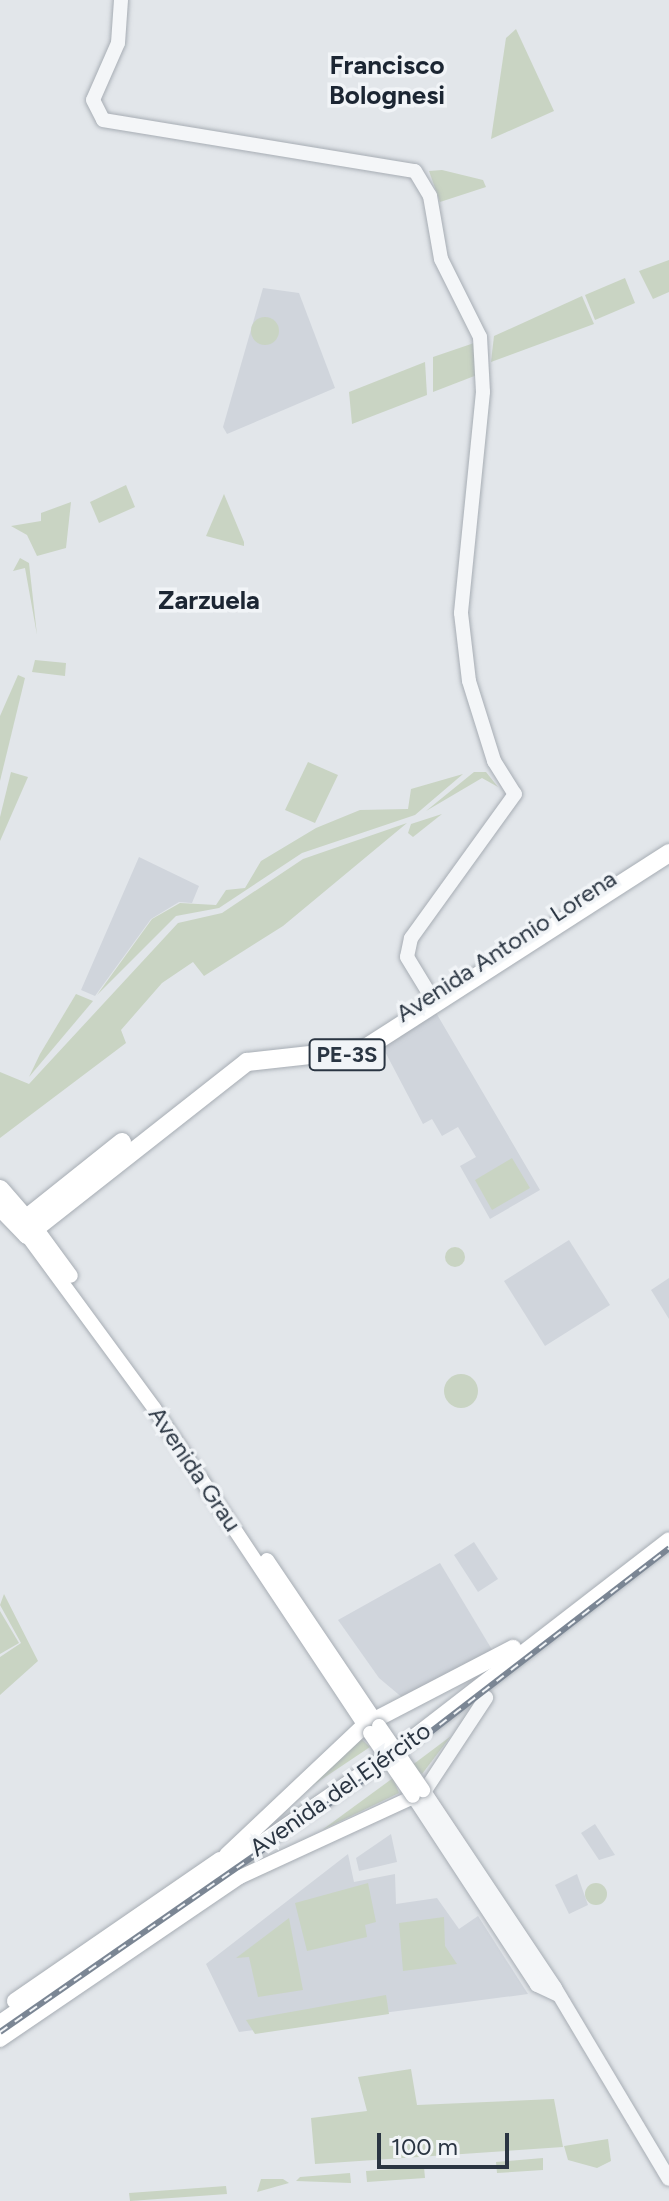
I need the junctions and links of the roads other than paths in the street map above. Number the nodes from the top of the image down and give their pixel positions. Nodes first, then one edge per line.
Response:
1 (121, 0) edge
2 (669, 841) edge
3 (669, 853) edge
4 (432, 999) junction
5 (0, 1189) edge
6 (19, 1221) edge
7 (668, 1533) edge
8 (513, 1648) junction
9 (486, 1698) dead end
10 (372, 1726) junction
11 (418, 1794) junction
12 (227, 1855) junction
13 (0, 2010) edge
14 (0, 2023) edge
15 (0, 2040) edge
16 (666, 2174) edge

1 - 4 street
2 - 4 highway, Avenida Antonio Lorena / PE-3S
3 - 4 highway, Avenida Antonio Lorena / PE-3S
4 - 6 highway, Avenida Antonio Lorena / PE-3S
5 - 6 highway
6 - 10 main road, Avenida Grau
7 - 8 main road, Avenida del Ejército
7 - 14 main road, Avenida del Ejército
8 - 10 main road
8 - 12 main road, Avenida del Ejército
9 - 11 street
10 - 11 main road, Avenida Grau, bridge
10 - 12 main road
11 - 15 main road, Avenida del Ejército
11 - 16 street
12 - 13 main road, Avenida del Ejército

